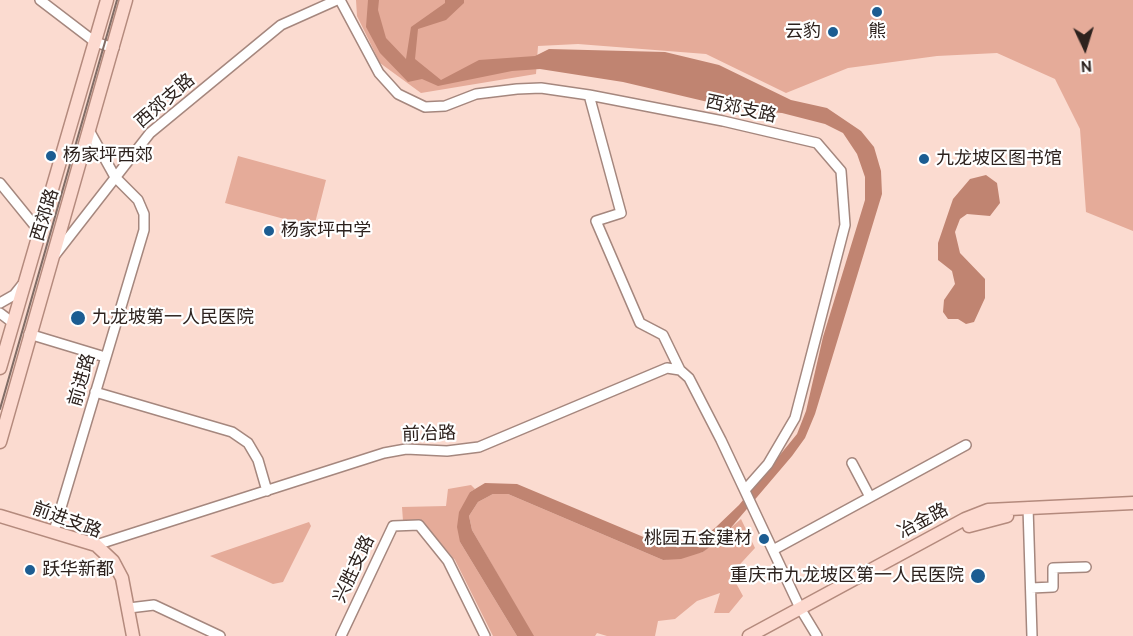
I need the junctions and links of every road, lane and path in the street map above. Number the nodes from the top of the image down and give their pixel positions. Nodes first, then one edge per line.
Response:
1 (40, 0) edge
2 (107, 0) edge
3 (126, 0) edge
4 (339, 0) edge
5 (95, 42) junction
6 (114, 48) junction
7 (589, 95) junction
8 (90, 132) junction
9 (115, 177) junction
10 (0, 183) edge
11 (39, 231) junction
12 (48, 264) junction
13 (24, 284) junction
14 (0, 303) edge
15 (0, 313) edge
16 (13, 323) junction
17 (29, 334) junction
18 (105, 357) junction
19 (0, 368) edge
20 (680, 370) junction
21 (95, 392) junction
22 (0, 441) edge
23 (966, 446) dead end
24 (852, 463) dead end
25 (745, 489) junction
26 (267, 490) junction
27 (870, 497) junction
28 (1133, 503) edge
29 (0, 509) edge
30 (1029, 510) junction
31 (1133, 510) edge
32 (0, 516) edge
33 (54, 531) junction
34 (96, 545) junction
35 (773, 550) junction
36 (1086, 567) dead end
37 (1031, 588) junction
38 (129, 608) junction
39 (802, 612) junction
40 (133, 636) edge
41 (220, 636) edge
42 (341, 636) edge
43 (485, 636) edge
44 (749, 636) edge
45 (765, 636) edge
46 (817, 636) edge
47 (1032, 636) edge

1 - 5 street
2 - 5 main road, 西郊路
3 - 6 main road, 西郊路
4 - 7 street, 西郊支路
4 - 9 street, 西郊支路
5 - 6 street
5 - 11 main road, 西郊路
6 - 8 main road, 西郊路
7 - 20 street
7 - 25 street, 西郊支路
8 - 9 street, 前进路
8 - 12 main road, 西郊路
9 - 12 street, 西郊支路
9 - 18 street, 前进路
10 - 11 street
11 - 13 main road, 西郊路
12 - 17 main road, 西郊路
13 - 14 street
13 - 16 main road, 西郊路
15 - 16 street
16 - 19 main road, 西郊路
17 - 18 street
17 - 22 main road, 西郊路
18 - 21 street, 前进路
20 - 25 street
20 - 26 street, 前冶路
21 - 26 street
21 - 33 street, 前进路
23 - 27 street
24 - 27 street
25 - 35 street
26 - 34 street, 前冶路
27 - 35 street
28 - 30 main road, 冶金路
29 - 33 main road
30 - 31 main road, 冶金路
30 - 37 street
30 - 39 main road, 冶金路
32 - 33 main road, 前进支路
33 - 34 main road, 前进支路
34 - 38 main road, 前进支路
35 - 39 street
36 - 37 street
37 - 47 street
38 - 40 main road, 前进支路
38 - 41 street
39 - 44 main road, 冶金路
39 - 45 main road, 冶金路
39 - 46 street
42 - 43 street, 兴胜支路

